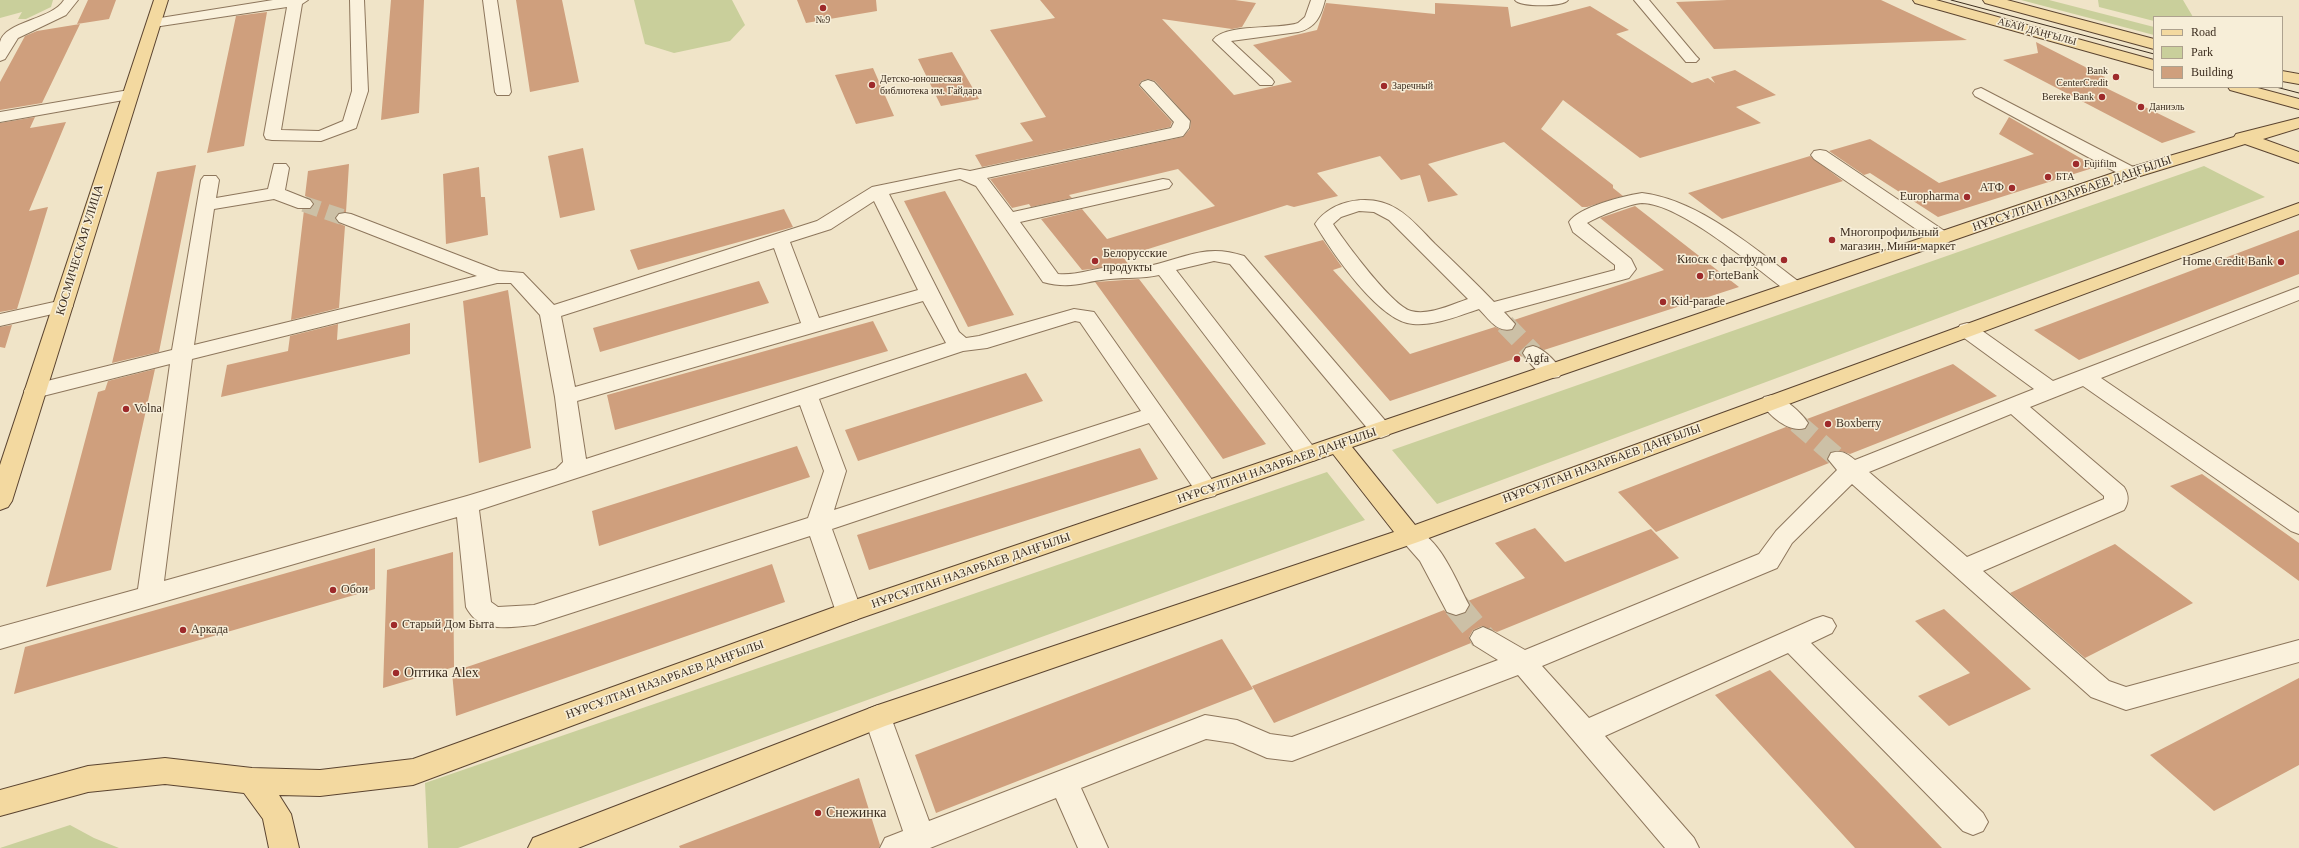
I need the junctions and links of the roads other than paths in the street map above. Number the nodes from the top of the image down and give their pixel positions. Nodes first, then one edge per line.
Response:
1 (71, 0) edge
2 (161, 0) edge
3 (298, 0) edge
4 (357, 0) edge
5 (490, 0) edge
6 (1318, 0) edge
7 (1522, 0) edge
8 (1561, 0) edge
9 (1641, 0) edge
10 (1920, 0) edge
11 (1990, 0) edge
12 (264, 3) edge
13 (154, 23) junction
14 (2153, 44) edge
15 (0, 56) edge
16 (1691, 59) dead end
17 (2153, 65) edge
18 (2283, 76) edge
19 (2299, 79) edge
20 (1266, 82) dead end
21 (1148, 85) dead end
22 (2240, 88) edge
23 (503, 92) dead end
24 (1981, 93) dead end
25 (130, 95) junction
26 (2299, 104) edge
27 (0, 117) edge
28 (2299, 123) edge
29 (2242, 138) junction
30 (1820, 155) dead end
31 (2299, 158) edge
32 (280, 168) dead end
33 (2131, 173) junction
34 (970, 176) junction
35 (210, 180) dead end
36 (1163, 184) dead end
37 (878, 191) junction
38 (276, 193) junction
39 (304, 204) tunnel mouth
40 (206, 205) junction
41 (2299, 208) edge
42 (345, 218) tunnel mouth
43 (1008, 219) junction
44 (1942, 238) junction
45 (780, 240) junction
46 (1164, 268) junction
47 (497, 277) junction
48 (1795, 288) junction
49 (929, 293) junction
50 (2299, 293) edge
51 (1486, 305) junction
52 (63, 306) junction
53 (550, 313) junction
54 (0, 320) edge
55 (1505, 324) tunnel mouth
56 (812, 326) junction
57 (1967, 330) junction
58 (961, 345) junction
59 (1533, 353) tunnel mouth
60 (182, 355) junction
61 (1552, 372) junction
62 (2085, 377) junction
63 (2051, 390) junction
64 (35, 391) junction
65 (807, 396) junction
66 (566, 397) junction
67 (1772, 402) junction
68 (2014, 405) junction
69 (1154, 414) junction
70 (1797, 423) tunnel mouth
71 (1381, 430) junction
72 (1338, 446) junction
73 (1308, 454) junction
74 (7, 460) edge
75 (1845, 465) junction
76 (564, 475) junction
77 (1207, 490) junction
78 (0, 501) edge
79 (467, 505) junction
80 (818, 524) junction
81 (2299, 525) edge
82 (1410, 536) junction
83 (1964, 569) junction
84 (150, 594) junction
85 (1456, 606) tunnel mouth
86 (849, 612) junction
87 (1823, 626) dead end
88 (0, 638) edge
89 (1483, 638) tunnel mouth
90 (1792, 640) junction
91 (2299, 651) edge
92 (1523, 662) junction
93 (878, 717) junction
94 (1584, 733) junction
95 (252, 781) junction
96 (1063, 781) junction
97 (0, 803) edge
98 (1973, 822) dead end
99 (920, 838) junction
100 (284, 848) edge
101 (543, 848) edge
102 (895, 848) edge
103 (1093, 848) edge
104 (1684, 848) edge

1 - 15 lane
2 - 13 main road, КОСМИЧЕСКАЯ УЛИЦА
3 - 4 lane
3 - 12 lane
5 - 23 lane
6 - 20 lane
7 - 8 lane
9 - 16 lane
10 - 17 main road, АБАЙ ДАҢҒЫЛЫ
11 - 14 main road, АБАЙ ДАҢҒЫЛЫ
12 - 13 lane
13 - 25 main road, КОСМИЧЕСКАЯ УЛИЦА
18 - 19 main road
21 - 34 lane
22 - 26 main road
24 - 33 lane
25 - 27 lane
25 - 52 main road, КОСМИЧЕСКАЯ УЛИЦА
28 - 29 main road, НҰРСҰЛТАН НАЗАРБАЕВ ДАҢҒЫЛЫ
29 - 31 main road
29 - 33 main road, НҰРСҰЛТАН НАЗАРБАЕВ ДАҢҒЫЛЫ
30 - 44 lane
32 - 38 lane
33 - 44 main road, НҰРСҰЛТАН НАЗАРБАЕВ ДАҢҒЫЛЫ
34 - 37 lane
34 - 43 lane
35 - 40 lane
36 - 43 lane
37 - 45 lane
37 - 49 lane
38 - 39 lane
38 - 40 lane
40 - 60 lane
41 - 57 main road, НҰРСҰЛТАН НАЗАРБАЕВ ДАҢҒЫЛЫ
42 - 47 lane
43 - 46 lane
44 - 48 main road, НҰРСҰЛТАН НАЗАРБАЕВ ДАҢҒЫЛЫ
45 - 53 lane
45 - 56 lane
46 - 71 lane
46 - 73 lane
47 - 53 lane
47 - 60 lane
48 - 51 lane
48 - 61 main road, НҰРСҰЛТАН НАЗАРБАЕВ ДАҢҒЫЛЫ
49 - 56 lane
49 - 58 lane
50 - 62 lane
51 - 51 lane
51 - 55 lane
52 - 54 lane
52 - 64 main road, КОСМИЧЕСКАЯ УЛИЦА
53 - 66 lane
56 - 66 lane
57 - 63 lane
57 - 67 main road, НҰРСҰЛТАН НАЗАРБАЕВ ДАҢҒЫЛЫ
58 - 65 lane
58 - 69 lane
59 - 61 lane
60 - 64 lane
60 - 84 lane
61 - 71 main road, НҰРСҰЛТАН НАЗАРБАЕВ ДАҢҒЫЛЫ
62 - 63 lane
62 - 81 lane
63 - 68 lane
64 - 74 main road, КОСМИЧЕСКАЯ УЛИЦА
65 - 76 lane
65 - 80 lane
66 - 76 lane
67 - 70 lane
67 - 82 main road, НҰРСҰЛТАН НАЗАРБАЕВ ДАҢҒЫЛЫ
68 - 75 lane
68 - 83 lane
69 - 77 lane
69 - 80 lane
71 - 72 main road, НҰРСҰЛТАН НАЗАРБАЕВ ДАҢҒЫЛЫ
72 - 73 main road, НҰРСҰЛТАН НАЗАРБАЕВ ДАҢҒЫЛЫ
72 - 82 main road
73 - 77 main road, НҰРСҰЛТАН НАЗАРБАЕВ ДАҢҒЫЛЫ
74 - 78 main road, КОСМИЧЕСКАЯ УЛИЦА
75 - 83 lane
75 - 92 lane
76 - 79 lane
77 - 86 main road, НҰРСҰЛТАН НАЗАРБАЕВ ДАҢҒЫЛЫ
79 - 80 lane
79 - 84 lane
80 - 86 lane
82 - 85 lane
82 - 93 main road, НҰРСҰЛТАН НАЗАРБАЕВ ДАҢҒЫЛЫ
83 - 91 lane
84 - 88 lane
86 - 95 main road, НҰРСҰЛТАН НАЗАРБАЕВ ДАҢҒЫЛЫ
87 - 90 lane
89 - 92 lane
90 - 94 lane
90 - 98 lane
92 - 94 lane
92 - 96 lane
93 - 99 lane
93 - 101 main road, НҰРСҰЛТАН НАЗАРБАЕВ ДАҢҒЫЛЫ
94 - 104 lane
95 - 97 main road, НҰРСҰЛТАН НАЗАРБАЕВ ДАҢҒЫЛЫ
95 - 100 main road
96 - 99 lane
96 - 103 lane
99 - 102 lane

